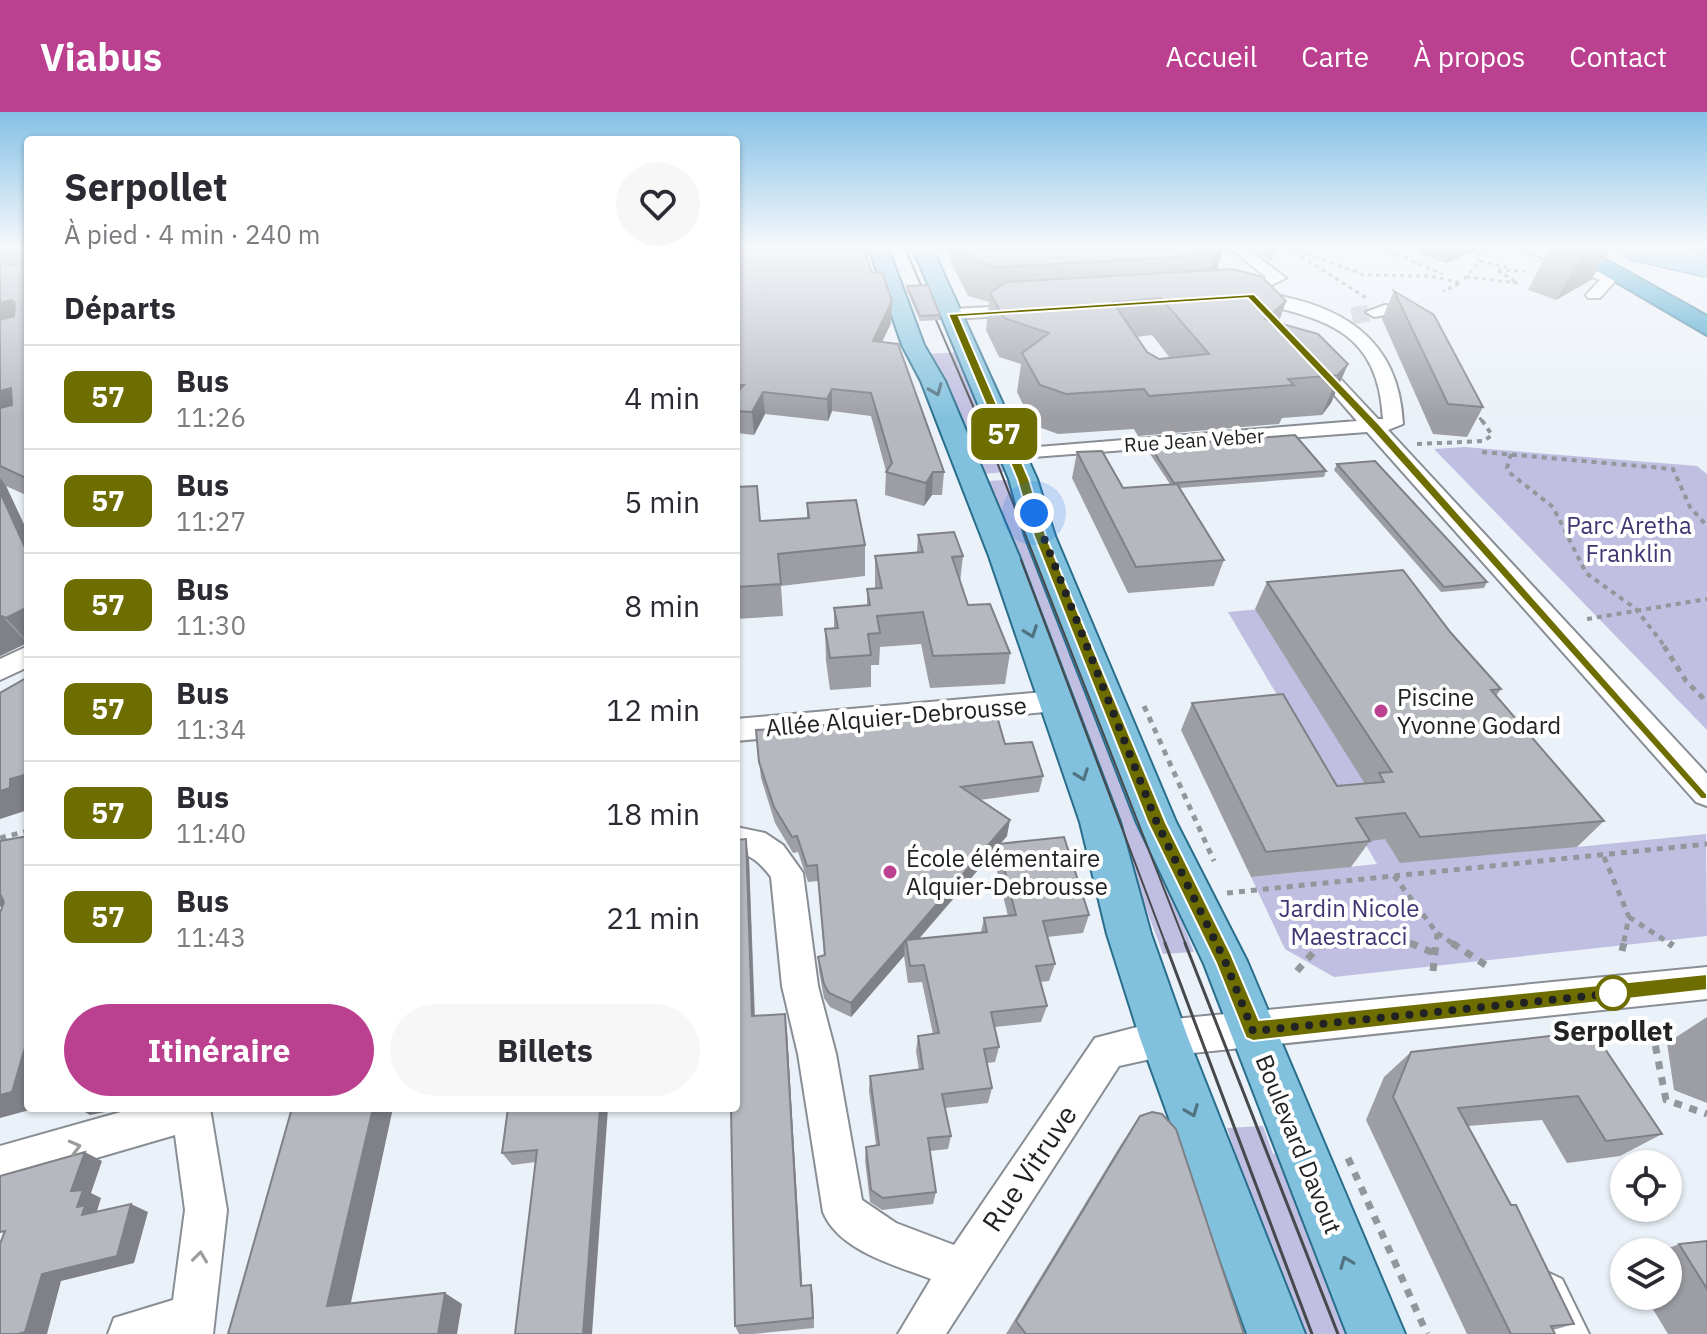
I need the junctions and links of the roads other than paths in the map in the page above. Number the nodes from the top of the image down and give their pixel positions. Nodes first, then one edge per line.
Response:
1 (899, 305) edge
2 (949, 305) edge
3 (1256, 305) edge
4 (1294, 305) edge
5 (1665, 305) edge
6 (1044, 309) edge
7 (953, 314) junction
8 (1280, 325) edge
9 (1707, 327) edge
10 (1301, 348) edge
11 (1375, 426) junction
12 (1013, 455) junction
13 (24, 657) edge
14 (0, 671) edge
15 (24, 677) edge
16 (0, 691) edge
17 (1055, 701) junction
18 (740, 730) edge
19 (1707, 794) edge
20 (740, 840) edge
21 (1707, 983) edge
22 (1253, 1031) junction
23 (1164, 1038) junction
24 (183, 1112) edge
25 (190, 1112) edge
26 (0, 1166) edge
27 (1532, 1265) edge
28 (962, 1269) junction
29 (192, 1326) edge
30 (130, 1334) edge
31 (920, 1334) edge
32 (1276, 1334) edge
33 (1376, 1334) edge
34 (1567, 1334) edge

1 -> 17 main road
2 - 7 main road, Boulevard Davout
3 - 8 street
4 - 11 street
5 - 9 highway
6 - 7 street
7 - 12 main road, Boulevard Davout
10 - 11 street
11 - 12 street, Rue Jean Veber
11 - 19 street
12 - 22 main road, Boulevard Davout
13 - 14 street
15 - 16 street
17 - 18 street, Allée Alquier-Debrousse
17 -> 23 main road
20 - 28 street
21 - 22 street, Rue Vitruve
22 - 23 street, Rue Vitruve
33 -> 22 main road, Boulevard Davout
23 - 28 street, Rue Vitruve
23 -> 32 main road
26 -> 24 street
29 -> 25 street
27 - 34 street
28 - 31 street, Rue Vitruve
29 - 30 street

